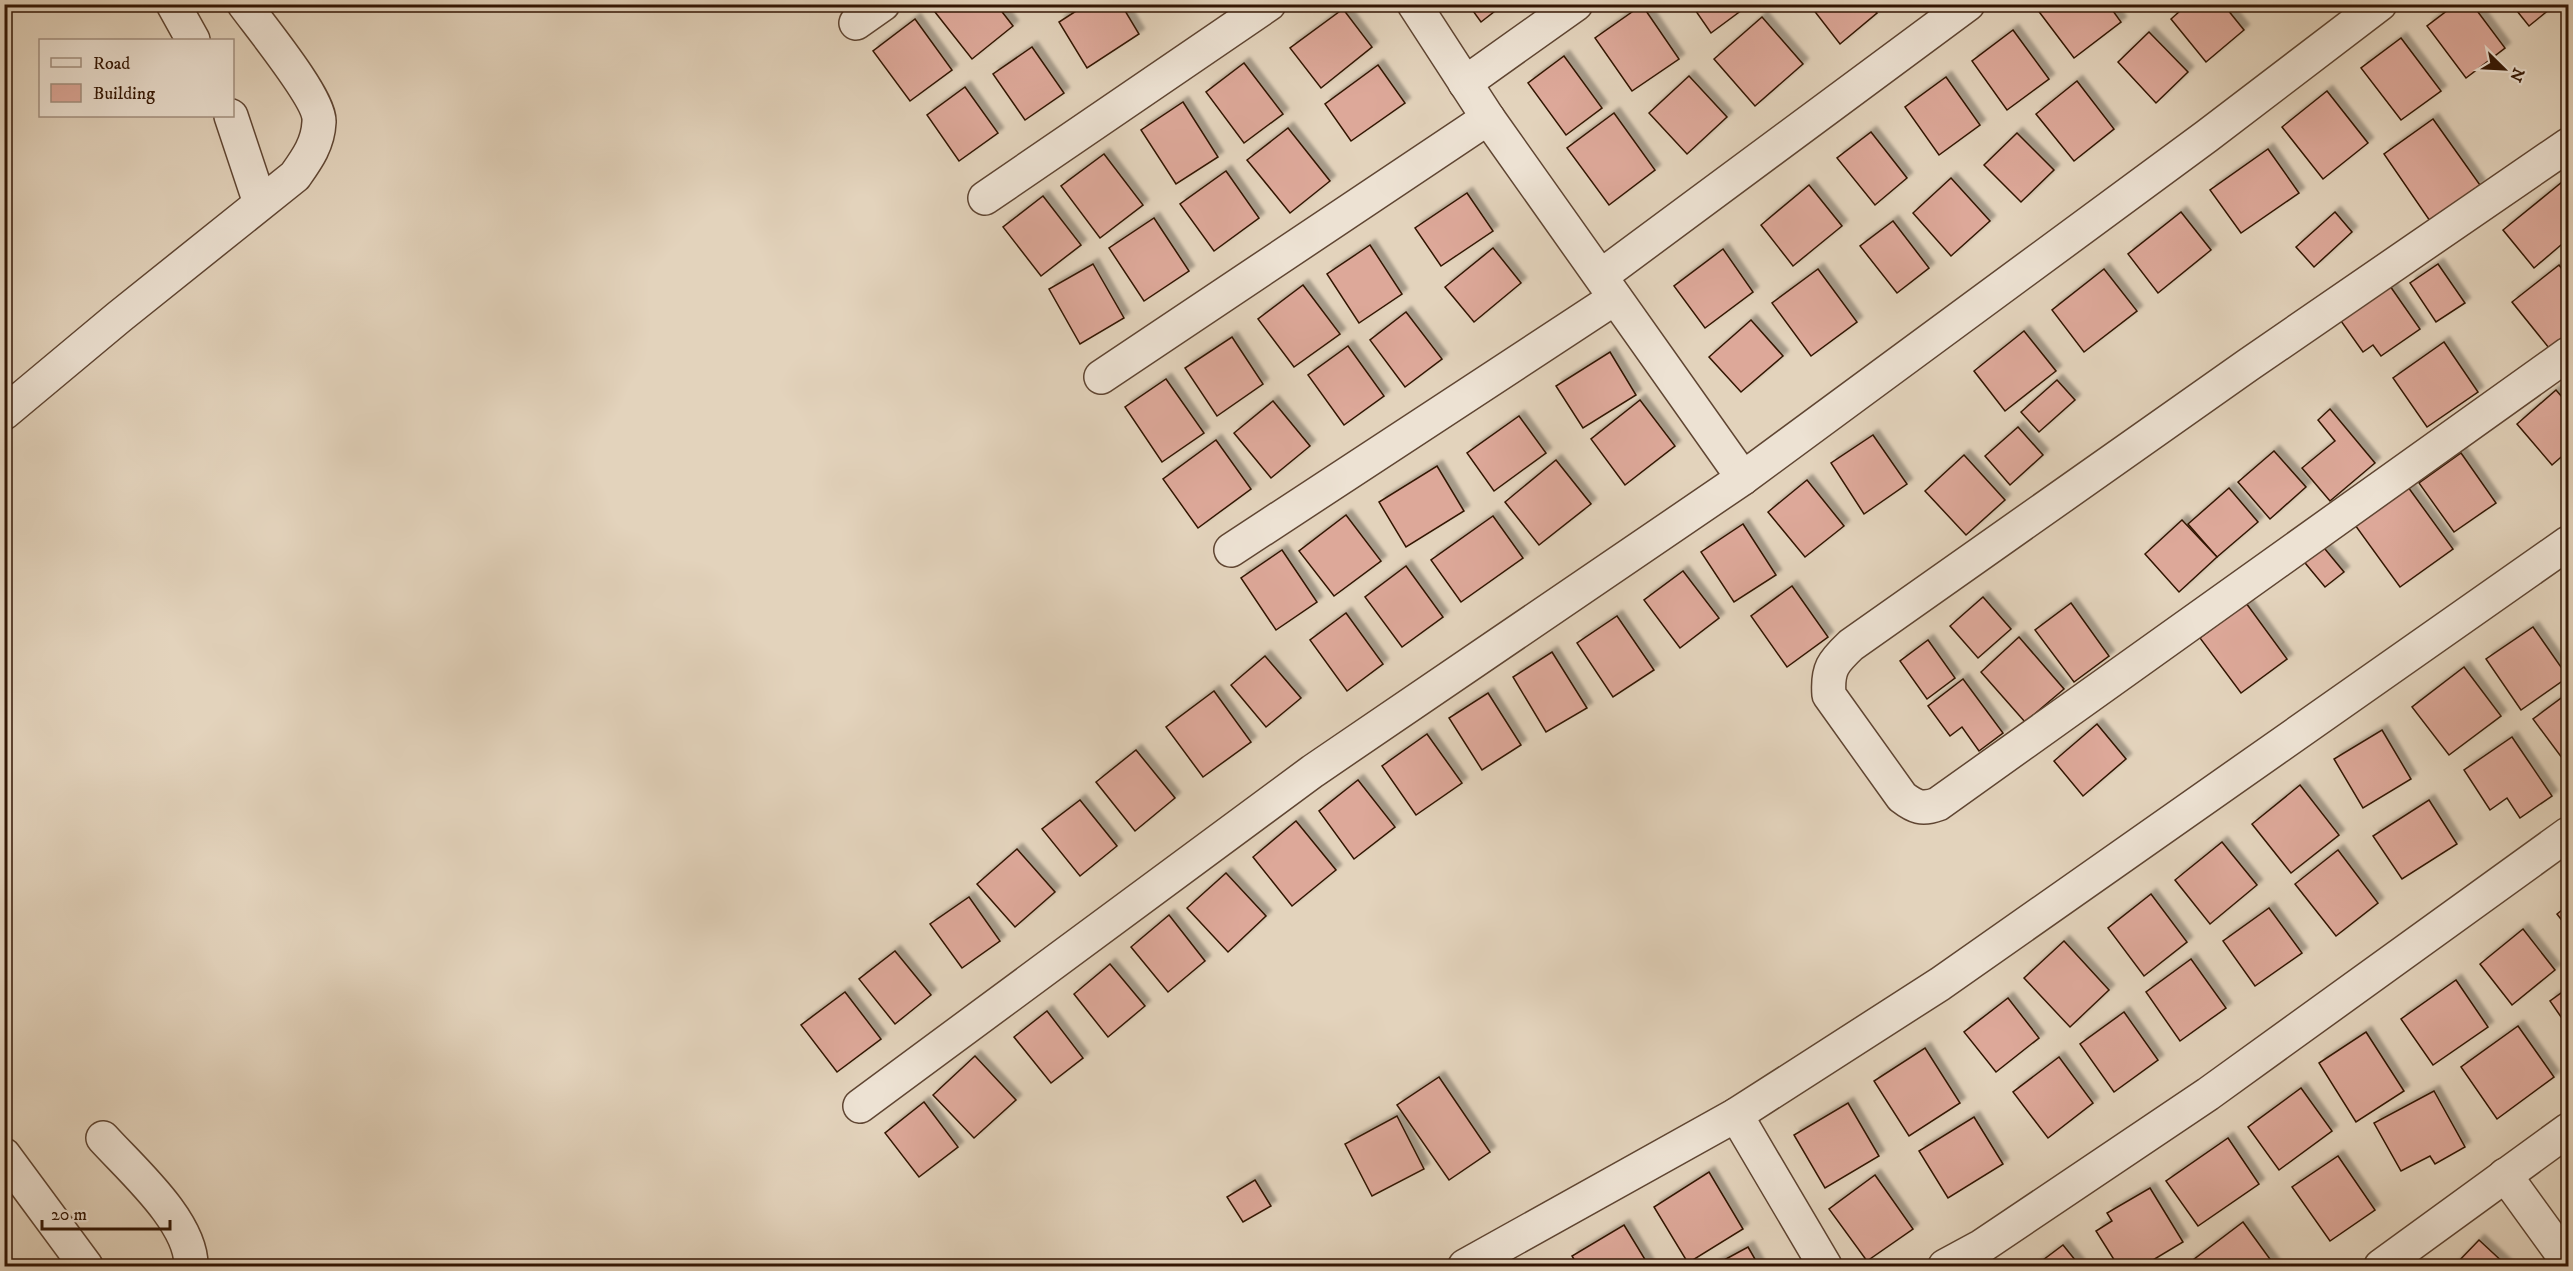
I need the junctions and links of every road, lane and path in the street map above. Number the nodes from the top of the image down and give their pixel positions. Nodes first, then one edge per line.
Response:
1 (173, 4) edge
2 (244, 4) edge
3 (883, 4) edge
4 (1269, 4) edge
5 (1414, 4) edge
6 (1576, 4) edge
7 (1968, 4) edge
8 (2380, 4) edge
9 (856, 23) dead end
10 (192, 39) edge
11 (1465, 83) junction
12 (231, 117) edge
13 (1488, 118) junction
14 (2568, 145) edge
15 (985, 198) dead end
16 (260, 203) junction
17 (1608, 287) junction
18 (2568, 354) edge
19 (1101, 377) dead end
20 (4, 413) edge
21 (1743, 478) junction
22 (2568, 543) edge
23 (1231, 550) dead end
24 (2568, 834) edge
25 (860, 1106) dead end
26 (1736, 1115) junction
27 (2568, 1130) edge
28 (103, 1138) dead end
29 (4, 1155) edge
30 (2505, 1175) junction
31 (2568, 1262) edge
32 (86, 1266) edge
33 (191, 1266) edge
34 (1465, 1266) edge
35 (1825, 1266) edge
36 (1945, 1266) edge
37 (2381, 1266) edge

1 - 10 street
2 - 16 street
3 - 9 street
4 - 15 street
5 - 11 street
6 - 11 street
7 - 17 street
8 - 21 street
11 - 13 street
12 - 16 street
13 - 17 street
13 - 19 street
14 - 18 street
16 - 20 street
17 - 21 street
17 - 23 street
21 - 25 street
22 - 26 street
24 - 36 street
26 - 34 street
26 - 35 street
27 - 30 street
28 - 33 street
29 - 32 street
30 - 31 street
30 - 37 street

